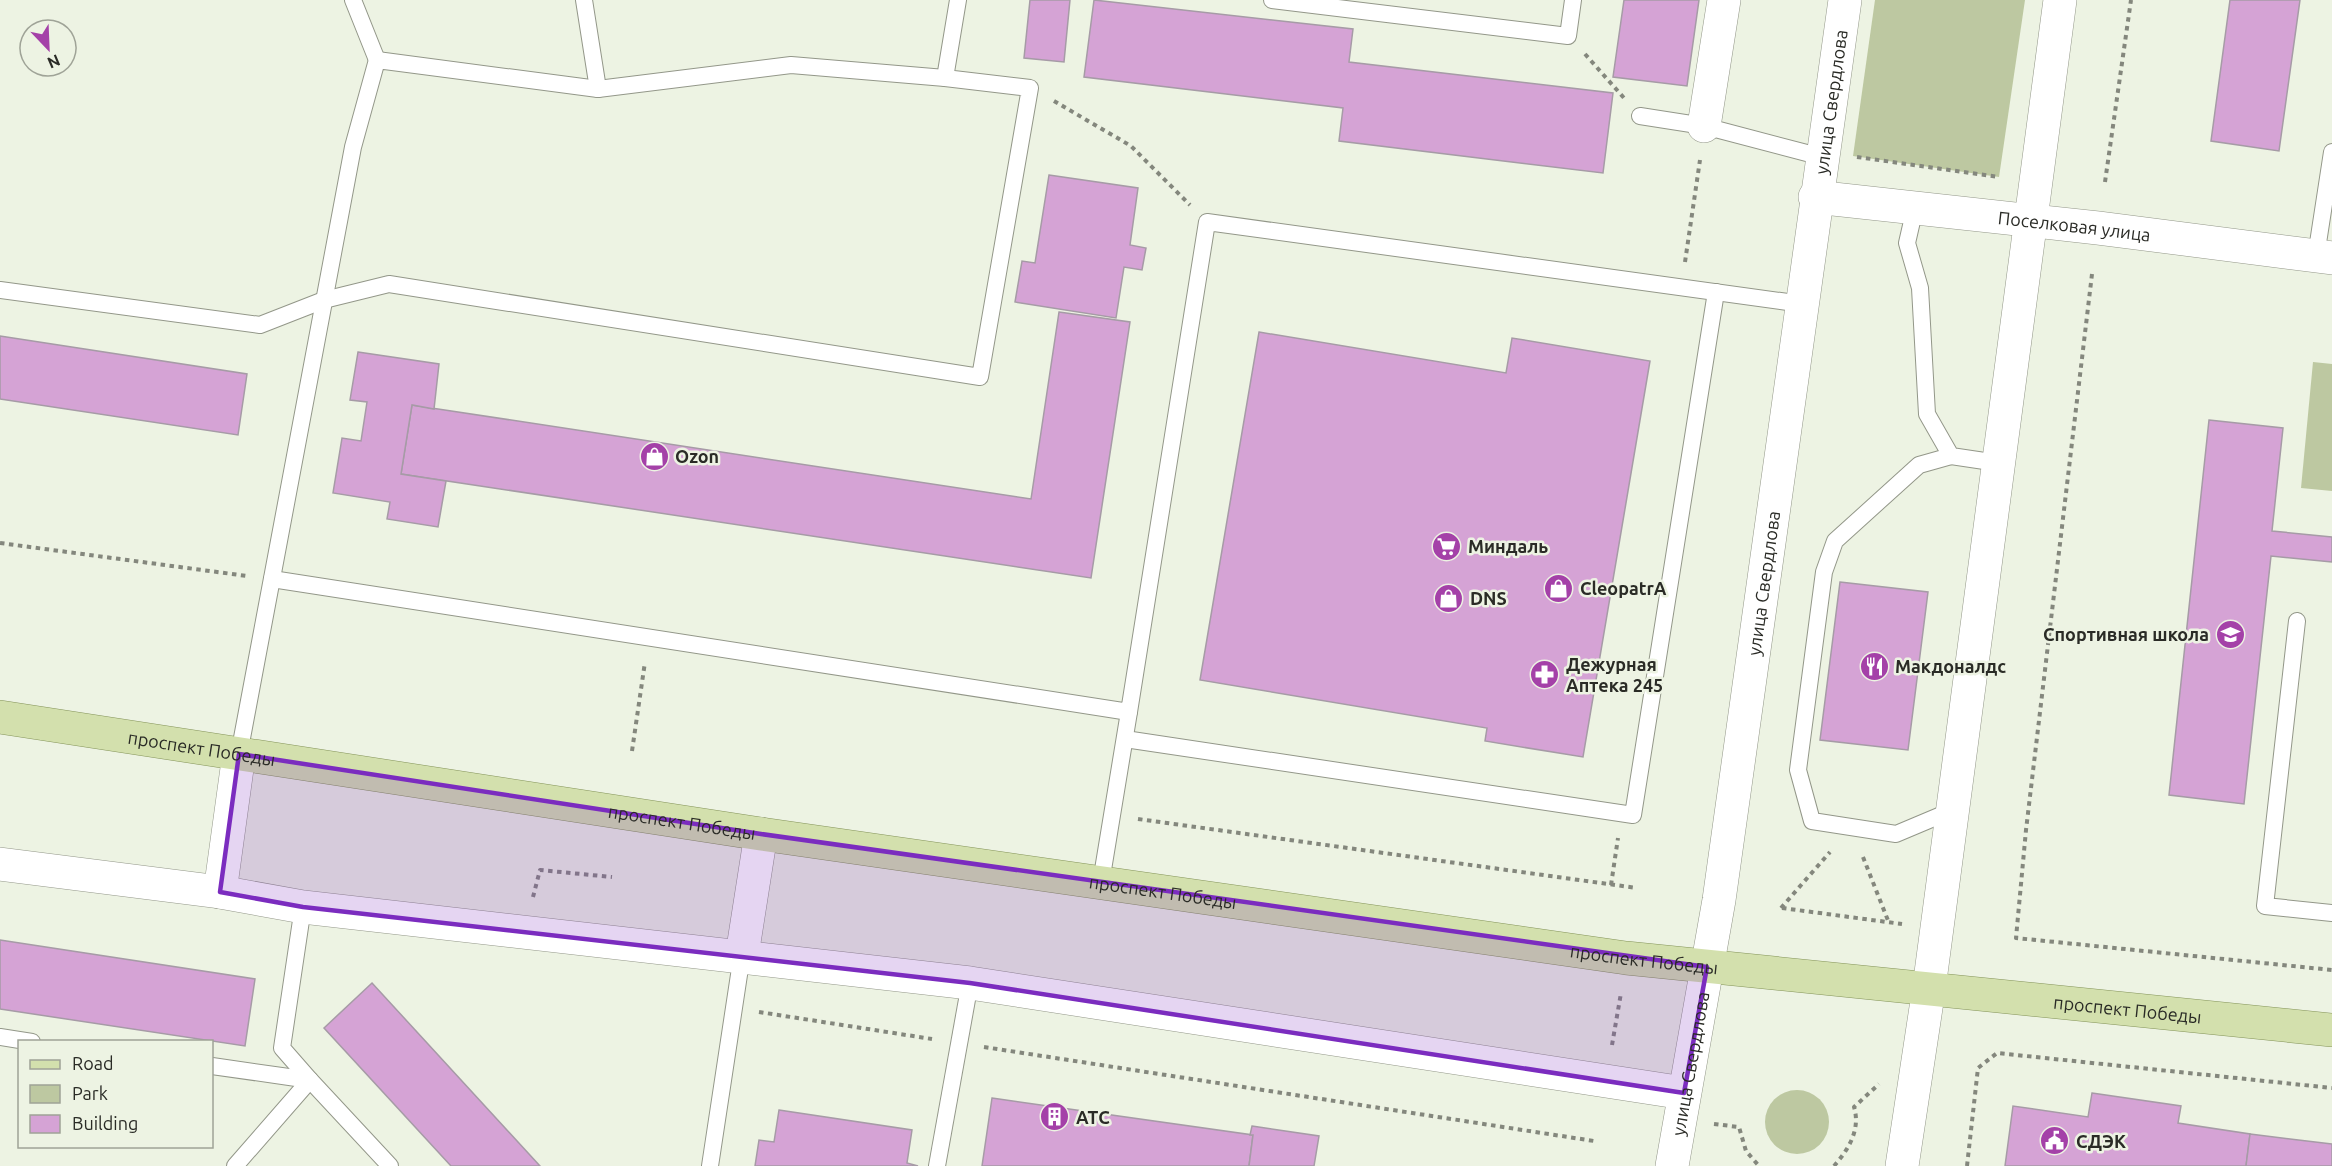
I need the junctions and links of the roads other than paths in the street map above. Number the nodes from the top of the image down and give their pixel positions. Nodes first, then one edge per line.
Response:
1 (353, 0) edge
2 (584, 0) edge
3 (958, 0) edge
4 (1272, 0) edge
5 (1573, 0) edge
6 (1724, 0) edge
7 (1845, 0) edge
8 (2060, 0) edge
9 (377, 60) junction
10 (945, 78) junction
11 (598, 88) junction
12 (1640, 116) road end
13 (1704, 126) junction
14 (2332, 152) edge
15 (1837, 157) junction
16 (1815, 197) junction
17 (1915, 208) junction
18 (2030, 220) junction
19 (2324, 257) edge
20 (0, 290) edge
21 (1716, 292) junction
22 (324, 300) junction
23 (1802, 304) junction
24 (1951, 456) junction
25 (1998, 463) junction
26 (272, 579) junction
27 (2297, 621) dead end
28 (1129, 712) junction
29 (0, 717) edge
30 (1125, 739) junction
31 (239, 754) junction
32 (1953, 810) junction
33 (761, 834) junction
34 (0, 864) edge
35 (1101, 882) junction
36 (220, 892) junction
37 (303, 907) junction
38 (2332, 913) edge
39 (742, 955) junction
40 (1707, 967) junction
41 (970, 983) junction
42 (1929, 988) junction
43 (2332, 1030) edge
44 (0, 1037) edge
45 (24, 1040) edge
46 (213, 1066) edge
47 (310, 1080) junction
48 (1684, 1093) junction
49 (235, 1166) edge
50 (390, 1166) edge
51 (710, 1166) edge
52 (937, 1166) edge
53 (1672, 1166) edge
54 (1902, 1166) edge

1 - 9 lane
2 - 11 lane
3 - 10 lane
4 - 5 lane
6 - 13 street
7 - 15 street, улица Свердлова
8 - 18 street
9 - 11 lane
9 - 22 lane
10 - 11 lane
10 - 22 lane
12 - 13 lane
13 - 15 lane
14 - 19 lane
15 - 16 street, улица Свердлова
16 - 17 street, Поселковая улица
16 - 23 street, улица Свердлова
17 - 18 street, Поселковая улица
17 - 24 lane
18 - 19 street, Поселковая улица
18 - 25 street
20 - 22 lane
21 - 23 lane
21 - 28 lane
21 - 30 lane
22 - 26 lane
23 - 40 street, улица Свердлова
24 - 25 lane
24 - 32 lane
25 - 32 street
26 - 28 lane
26 - 31 lane
27 - 38 lane
28 - 30 lane
29 - 31 main road, проспект Победы
30 - 35 lane
31 - 33 main road, проспект Победы
31 - 36 street
32 - 42 street
33 - 35 main road, проспект Победы
33 - 39 street
34 - 36 street
35 - 40 main road, проспект Победы
36 - 37 street
37 - 39 street
37 - 47 lane
39 - 41 street
39 - 51 lane
40 - 42 main road, проспект Победы
40 - 48 street, улица Свердлова
41 - 48 street
41 - 52 lane
42 - 43 main road, проспект Победы
42 - 54 street
44 - 45 lane
46 - 47 lane
47 - 49 lane
47 - 50 lane
48 - 53 street, улица Свердлова

